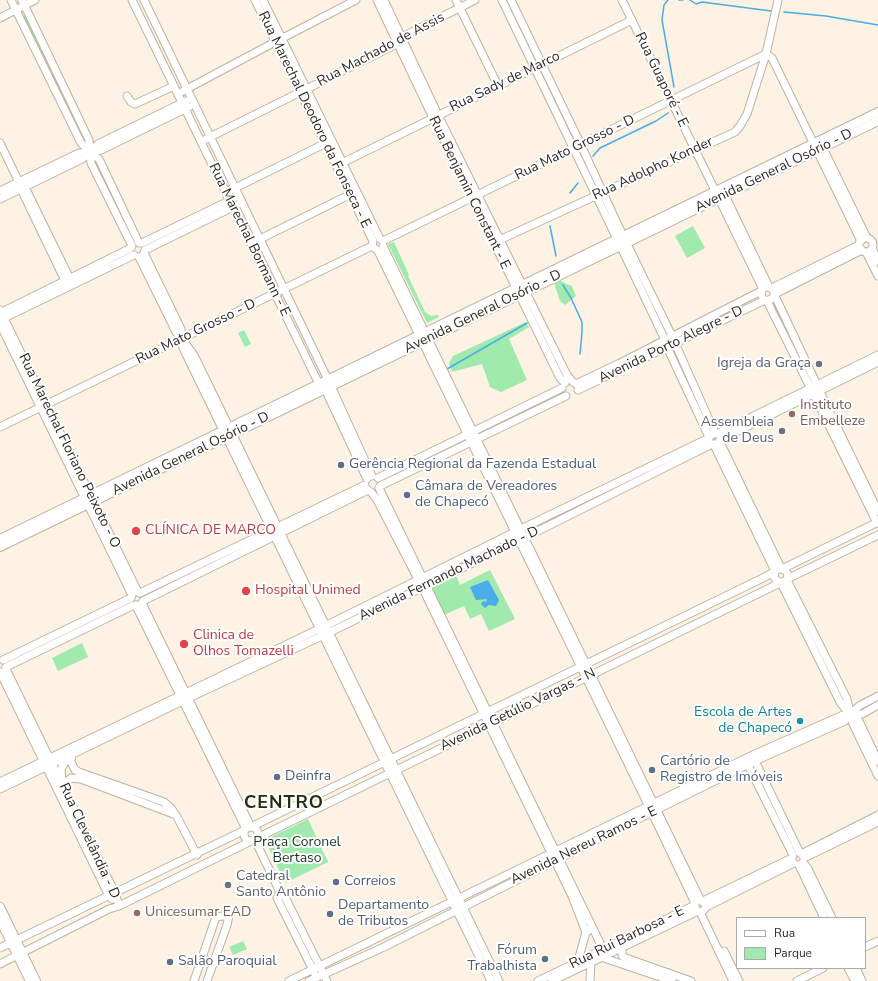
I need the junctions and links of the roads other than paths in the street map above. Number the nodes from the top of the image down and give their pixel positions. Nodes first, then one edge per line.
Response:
1 (11, 0) edge
2 (35, 0) edge
3 (132, 0) edge
4 (144, 0) edge
5 (255, 0) edge
6 (263, 0) edge
7 (356, 0) edge
8 (377, 0) edge
9 (384, 0) edge
10 (456, 0) edge
11 (476, 0) edge
12 (502, 0) edge
13 (511, 0) edge
14 (622, 0) edge
15 (778, 0) edge
16 (23, 3) edge
17 (460, 8) junction
18 (16, 9) junction
19 (0, 18) edge
20 (632, 20) junction
21 (524, 27) junction
22 (516, 30) junction
23 (162, 38) junction
24 (282, 38) junction
25 (399, 40) junction
26 (152, 42) junction
27 (274, 42) junction
28 (766, 54) junction
29 (542, 64) junction
30 (534, 68) junction
31 (57, 74) junction
32 (49, 78) junction
33 (174, 86) junction
34 (498, 86) junction
35 (187, 89) junction
36 (303, 91) junction
37 (178, 94) junction
38 (127, 96) dead end
39 (193, 101) junction
40 (671, 101) junction
41 (183, 106) junction
42 (878, 112) edge
43 (435, 117) junction
44 (878, 121) edge
45 (210, 137) junction
46 (201, 142) junction
47 (328, 142) junction
48 (0, 143) edge
49 (581, 145) junction
50 (818, 147) junction
51 (573, 148) junction
52 (695, 150) junction
53 (90, 152) junction
54 (339, 164) junction
55 (20, 184) junction
56 (235, 188) junction
57 (0, 191) edge
58 (226, 193) junction
59 (353, 193) junction
60 (603, 193) junction
61 (720, 193) junction
62 (475, 196) junction
63 (596, 196) junction
64 (0, 199) edge
65 (240, 199) junction
66 (120, 203) junction
67 (231, 204) junction
68 (112, 206) junction
69 (878, 236) edge
70 (260, 239) junction
71 (497, 241) junction
72 (621, 241) junction
73 (250, 244) junction
74 (378, 244) junction
75 (867, 245) edge
76 (138, 250) junction
77 (878, 261) edge
78 (878, 276) edge
79 (69, 283) junction
80 (284, 289) junction
81 (520, 289) junction
82 (769, 291) junction
83 (275, 294) junction
84 (766, 301) junction
85 (1, 316) edge
86 (306, 336) junction
87 (424, 337) junction
88 (182, 339) junction
89 (298, 340) junction
90 (670, 342) junction
91 (878, 355) edge
92 (878, 362) edge
93 (326, 385) junction
94 (575, 385) junction
95 (564, 386) junction
96 (816, 390) junction
97 (566, 396) junction
98 (43, 406) junction
99 (0, 427) edge
100 (228, 432) junction
101 (470, 432) junction
102 (474, 439) junction
103 (715, 439) junction
104 (370, 483) junction
105 (380, 487) junction
106 (89, 500) junction
107 (878, 511) edge
108 (877, 522) edge
109 (518, 530) junction
110 (276, 531) junction
111 (878, 535) edge
112 (522, 539) junction
113 (0, 540) edge
114 (0, 547) edge
115 (196, 565) junction
116 (414, 565) junction
117 (778, 570) junction
118 (200, 572) junction
119 (784, 581) junction
120 (422, 583) junction
121 (135, 594) junction
122 (139, 604) junction
123 (325, 630) junction
124 (2, 665) edge
125 (584, 665) junction
126 (589, 675) junction
127 (878, 696) edge
128 (185, 697) junction
129 (878, 705) edge
130 (486, 713) junction
131 (850, 715) junction
132 (491, 724) junction
133 (72, 754) junction
134 (388, 760) junction
135 (878, 761) edge
136 (48, 762) junction
137 (755, 762) junction
138 (748, 765) junction
139 (393, 771) junction
140 (762, 774) junction
141 (82, 776) junction
142 (878, 776) edge
143 (754, 778) junction
144 (0, 786) edge
145 (65, 789) junction
146 (653, 808) junction
147 (878, 815) edge
148 (878, 822) edge
149 (248, 828) junction
150 (254, 840) junction
151 (197, 855) junction
152 (555, 856) junction
153 (798, 858) junction
154 (112, 894) junction
155 (456, 900) junction
156 (119, 906) junction
157 (700, 906) junction
158 (0, 907) edge
159 (822, 907) junction
160 (459, 910) junction
161 (824, 917) edge
162 (831, 917) edge
163 (0, 920) edge
164 (593, 928) junction
165 (586, 932) junction
166 (14, 941) junction
167 (878, 941) edge
168 (622, 947) junction
169 (866, 947) edge
170 (0, 948) edge
171 (603, 949) junction
172 (723, 952) junction
173 (20, 954) junction
174 (601, 957) junction
175 (578, 961) junction
176 (591, 962) junction
177 (0, 964) edge
178 (316, 968) junction
179 (821, 969) edge
180 (849, 969) edge
181 (856, 969) edge
182 (658, 973) junction
183 (320, 977) edge
184 (30, 981) edge
185 (36, 981) edge
186 (194, 981) edge
187 (207, 981) edge
188 (289, 981) edge
189 (309, 981) edge
190 (327, 981) edge
191 (491, 981) edge
192 (498, 981) edge
193 (538, 981) edge
194 (552, 981) edge
195 (590, 981) edge
196 (672, 981) edge
197 (691, 981) edge
198 (733, 981) edge
199 (739, 981) edge
200 (797, 981) edge
201 (855, 981) edge
202 (862, 981) edge

1 - 18 street
2 - 16 street
3 - 26 street, Rua Marechal Bormann - E
4 - 23 street, Rua Marechal Bormann - E
5 - 27 street, Rua Marechal Deodoro da Fonseca - E
6 - 24 street, Rua Marechal Deodoro da Fonseca - E
7 - 24 street
8 - 25 street, Rua Benjamin Constant - E
9 - 25 street, Rua Benjamin Constant - E
10 - 17 street
11 - 17 street, Rua Machado de Assis
12 - 22 street
13 - 21 street
14 - 20 street, Rua Guaporé - E
15 - 28 street, Rua Adolpho Konder
16 - 18 street
16 - 31 street
17 - 25 street, Rua Machado de Assis
17 - 34 street
18 - 19 street
18 - 32 street
20 - 29 street, Rua Sady de Marco
20 - 40 street, Rua Guaporé - E
21 - 22 street
21 - 29 street
22 - 30 street
23 - 26 street
23 - 35 street, Rua Marechal Bormann - E
24 - 27 street
24 - 36 street, Rua Marechal Deodoro da Fonseca - E
25 - 36 street, Rua Machado de Assis
25 - 43 street, Rua Benjamin Constant - E
26 - 33 street, Rua Marechal Bormann - E
27 - 35 street
27 - 36 street, Rua Marechal Deodoro da Fonseca - E
28 - 40 street, Rua Mato Grosso - D
28 - 50 street
28 - 52 street, Rua Adolpho Konder
29 - 30 street, Rua Sady de Marco
29 - 49 street
30 - 34 street, Rua Sady de Marco
30 - 51 street
31 - 32 street
31 - 53 street
32 - 53 street
33 - 37 street, Rua Marechal Bormann - E
33 - 38 street
34 - 43 street, Rua Sady de Marco
35 - 37 street
35 - 39 street, Rua Marechal Bormann - E
36 - 45 street, Rua Machado de Assis
36 - 47 street, Rua Marechal Deodoro da Fonseca - E
37 - 41 street, Rua Marechal Bormann - E
39 - 41 street
39 - 45 street, Rua Marechal Bormann - E
40 - 49 street, Rua Mato Grosso - D
40 - 52 street, Rua Guaporé - E
41 - 46 street, Rua Marechal Bormann - E
41 - 53 street
42 - 50 main road, Avenida General Osório - D
43 - 54 street, Rua Sady de Marco
43 - 62 street, Rua Benjamin Constant - E
44 - 50 main road, Avenida General Osório - D
45 - 46 street, Rua Machado de Assis
45 - 56 street, Rua Marechal Bormann - E
46 - 58 street, Rua Marechal Bormann - E
47 - 54 street, Rua Marechal Deodoro da Fonseca - E
47 - 56 street
48 - 55 street
49 - 51 street, Rua Mato Grosso - D
49 - 60 street
50 - 61 main road, Avenida General Osório - D
50 - 75 street
51 - 62 street, Rua Mato Grosso - D
51 - 63 street
52 - 60 street, Rua Adolpho Konder
52 - 61 street, Rua Guaporé - E
53 - 55 street
53 - 66 street
53 - 68 street
54 - 59 street, Rua Marechal Deodoro da Fonseca - E
55 - 57 street
55 - 64 street
55 - 79 street
56 - 58 street
56 - 65 street, Rua Marechal Bormann - E
58 - 67 street, Rua Marechal Bormann - E
59 - 70 street
59 - 74 street, Rua Marechal Deodoro da Fonseca - E
60 - 63 street, Rua Adolpho Konder
60 - 72 street
61 - 72 main road, Avenida General Osório - D
61 - 82 street, Rua Guaporé - E
62 - 71 street, Rua Benjamin Constant - E
62 - 74 street, Rua Mato Grosso - D
63 - 71 street, Rua Adolpho Konder
63 - 72 street
65 - 67 street
65 - 70 street, Rua Marechal Bormann - E
66 - 68 street
66 - 76 street
67 - 73 street, Rua Marechal Bormann - E
67 - 76 street
68 - 76 street
69 - 75 street, Avenida Porto Alegre - D
70 - 73 street
70 - 80 street, Rua Marechal Bormann - E
71 - 81 street, Rua Benjamin Constant - E
72 - 81 main road, Avenida General Osório - D
72 - 90 street
73 - 83 street, Rua Marechal Bormann - E
74 - 80 street, Rua Mato Grosso - D
74 - 87 street, Rua Marechal Deodoro da Fonseca - E
75 - 77 street
75 - 78 street
75 - 82 street, Avenida Porto Alegre - D
76 - 79 street
76 - 88 street
79 - 85 street
80 - 83 street, Rua Mato Grosso - D
80 - 86 street, Rua Marechal Bormann - E
81 - 87 main road, Avenida General Osório - D
81 - 94 street, Rua Benjamin Constant - E
81 - 95 street, Rua Benjamin Constant - E
82 - 84 street, Avenida Porto Alegre - D
82 - 84 street, Rua Guaporé - E
82 - 90 street, Avenida Porto Alegre - D
82 - 96 street, Rua Guaporé - E
83 - 88 street, Rua Mato Grosso - D
83 - 89 street, Rua Marechal Bormann - E
84 - 90 street, Avenida Porto Alegre - D
84 - 96 street, Rua Guaporé - E
85 - 98 street, Rua Marechal Floriano Peixoto - O
86 - 89 street
86 - 93 street, Rua Marechal Bormann - E
87 - 93 main road, Avenida General Osório - D
87 - 101 street, Rua Marechal Deodoro da Fonseca - E
88 - 98 street, Rua Mato Grosso - D
88 - 100 street
89 - 93 street, Rua Marechal Bormann - E
90 - 94 street, Avenida Porto Alegre - D
90 - 103 street
91 - 96 street, Avenida Fernando Machado - D
92 - 96 street, Avenida Fernando Machado - D
93 - 100 main road, Avenida General Osório - D
93 - 104 street, Rua Marechal Bormann - E
94 - 95 street
94 - 97 street
95 - 97 street
95 - 101 street
96 - 103 street, Avenida Fernando Machado - D
96 - 107 street, Rua Guaporé - E
96 - 108 street, Rua Guaporé - E
97 - 102 street
98 - 99 street, Rua Mato Grosso - D
98 - 106 street, Rua Marechal Floriano Peixoto - O
100 - 106 main road, Avenida General Osório - D
100 - 110 street
101 - 102 street, Rua Marechal Deodoro da Fonseca - E
101 - 104 street
102 - 105 street
102 - 109 street, Rua Marechal Deodoro da Fonseca - E
103 - 109 street, Avenida Fernando Machado - D
103 - 112 street, Avenida Fernando Machado - D
103 - 117 street
104 - 105 street, Rua Marechal Bormann - E
104 - 105 street
104 - 110 street
104 - 116 street, Rua Marechal Bormann - E
105 - 116 street, Rua Marechal Bormann - E
106 - 113 main road
106 - 114 main road
106 - 121 street, Rua Marechal Floriano Peixoto - O
108 - 117 street, Avenida Getúlio Vargas - N
109 - 112 street, Rua Marechal Deodoro da Fonseca - E
109 - 120 street, Avenida Fernando Machado - D
110 - 115 street
110 - 118 street
110 - 123 street
111 - 119 street, Avenida Getúlio Vargas - N
112 - 120 street, Avenida Fernando Machado - D
112 - 125 street, Rua Marechal Deodoro da Fonseca - E
115 - 118 street
115 - 121 street
116 - 120 street, Rua Marechal Bormann - E
117 - 119 street
117 - 119 street
117 - 125 street, Avenida Getúlio Vargas - N
118 - 122 street
119 - 126 street, Avenida Getúlio Vargas - N
119 - 131 street
120 - 123 street, Avenida Fernando Machado - D
120 - 130 street, Rua Marechal Bormann - E
121 - 122 street
121 - 122 street
121 - 124 street
122 - 124 street
122 - 128 street
123 - 128 street, Avenida Fernando Machado - D
123 - 134 street
124 - 136 street, Rua Clevelândia - D
125 - 126 street, Rua Marechal Deodoro da Fonseca - E
125 - 130 street, Avenida Getúlio Vargas - N
126 - 132 street, Avenida Getúlio Vargas - N
126 - 146 street, Rua Marechal Deodoro da Fonseca - E
127 - 131 street, Avenida Nereu Ramos - E
128 - 133 street
128 - 136 street
128 - 149 street
129 - 131 street, Avenida Nereu Ramos - E
130 - 132 street, Rua Marechal Bormann - E
130 - 134 street, Avenida Getúlio Vargas - N
131 - 135 street
131 - 137 street, Avenida Nereu Ramos - E
131 - 142 street
131 - 146 street, Avenida Nereu Ramos - E
132 - 139 street, Avenida Getúlio Vargas - N
132 - 152 street, Rua Marechal Bormann - E
133 - 136 street
133 - 141 street
133 - 145 street
134 - 139 street
134 - 149 street, Avenida Getúlio Vargas - N
136 - 144 street
136 - 145 street, Rua Clevelândia - D
136 - 154 street, Rua Clevelândia - D
137 - 138 street, Avenida Nereu Ramos - E
137 - 140 street
138 - 143 street
138 - 146 street, Avenida Nereu Ramos - E
139 - 150 street, Avenida Getúlio Vargas - N
139 - 155 street
140 - 143 street
140 - 153 street
141 - 145 street
141 - 151 street
143 - 153 street
145 - 154 street, Rua Clevelândia - D
146 - 152 street, Avenida Nereu Ramos - E
146 - 157 street, Rua Marechal Deodoro da Fonseca - E
147 - 153 street, Rua Rui Barbosa - E
148 - 153 street, Rua Rui Barbosa - E
149 - 150 street
149 - 150 street
149 - 151 street, Avenida Getúlio Vargas - N
150 - 156 street, Avenida Getúlio Vargas - N
150 - 178 street
151 - 154 street, Avenida Getúlio Vargas - N
152 - 155 street, Avenida Nereu Ramos - E
152 - 160 street, Avenida Nereu Ramos - E
152 - 164 street
152 - 165 street
153 - 157 street, Rua Rui Barbosa - E
153 - 159 street
154 - 156 street, Rua Clevelândia - D
154 - 166 street, Avenida Getúlio Vargas - N
155 - 160 street
155 - 178 street, Avenida Nereu Ramos - E
156 - 173 street, Avenida Getúlio Vargas - N
157 - 168 street, Rua Rui Barbosa - E
157 - 171 street, Rua Rui Barbosa - E
157 - 172 street, Rua Marechal Deodoro da Fonseca - E
158 - 166 main road
159 - 161 street
159 - 162 street
160 - 183 street, Avenida Nereu Ramos - E
160 - 191 street
160 - 192 street
163 - 166 main road
164 - 165 street
164 - 171 street
165 - 175 street
166 - 170 street, Avenida Getúlio Vargas - N
166 - 173 main road
167 - 169 street
168 - 174 street, Rua Rui Barbosa - E
168 - 182 street
171 - 175 street, Rua Rui Barbosa - E
172 - 198 street
172 - 199 street
173 - 177 street, Avenida Getúlio Vargas - N
173 - 184 main road
173 - 185 main road
174 - 176 street, Rua Rui Barbosa - E
174 - 182 street
175 - 193 street, Rua Rui Barbosa - E
176 - 194 street, Rua Rui Barbosa - E
176 - 195 street
178 - 183 street
178 - 188 street, Avenida Nereu Ramos - E
179 - 200 street
180 - 201 street
181 - 202 street
182 - 196 street
182 - 197 street
183 - 189 street, Avenida Nereu Ramos - E
183 - 190 street
186 - 187 street

